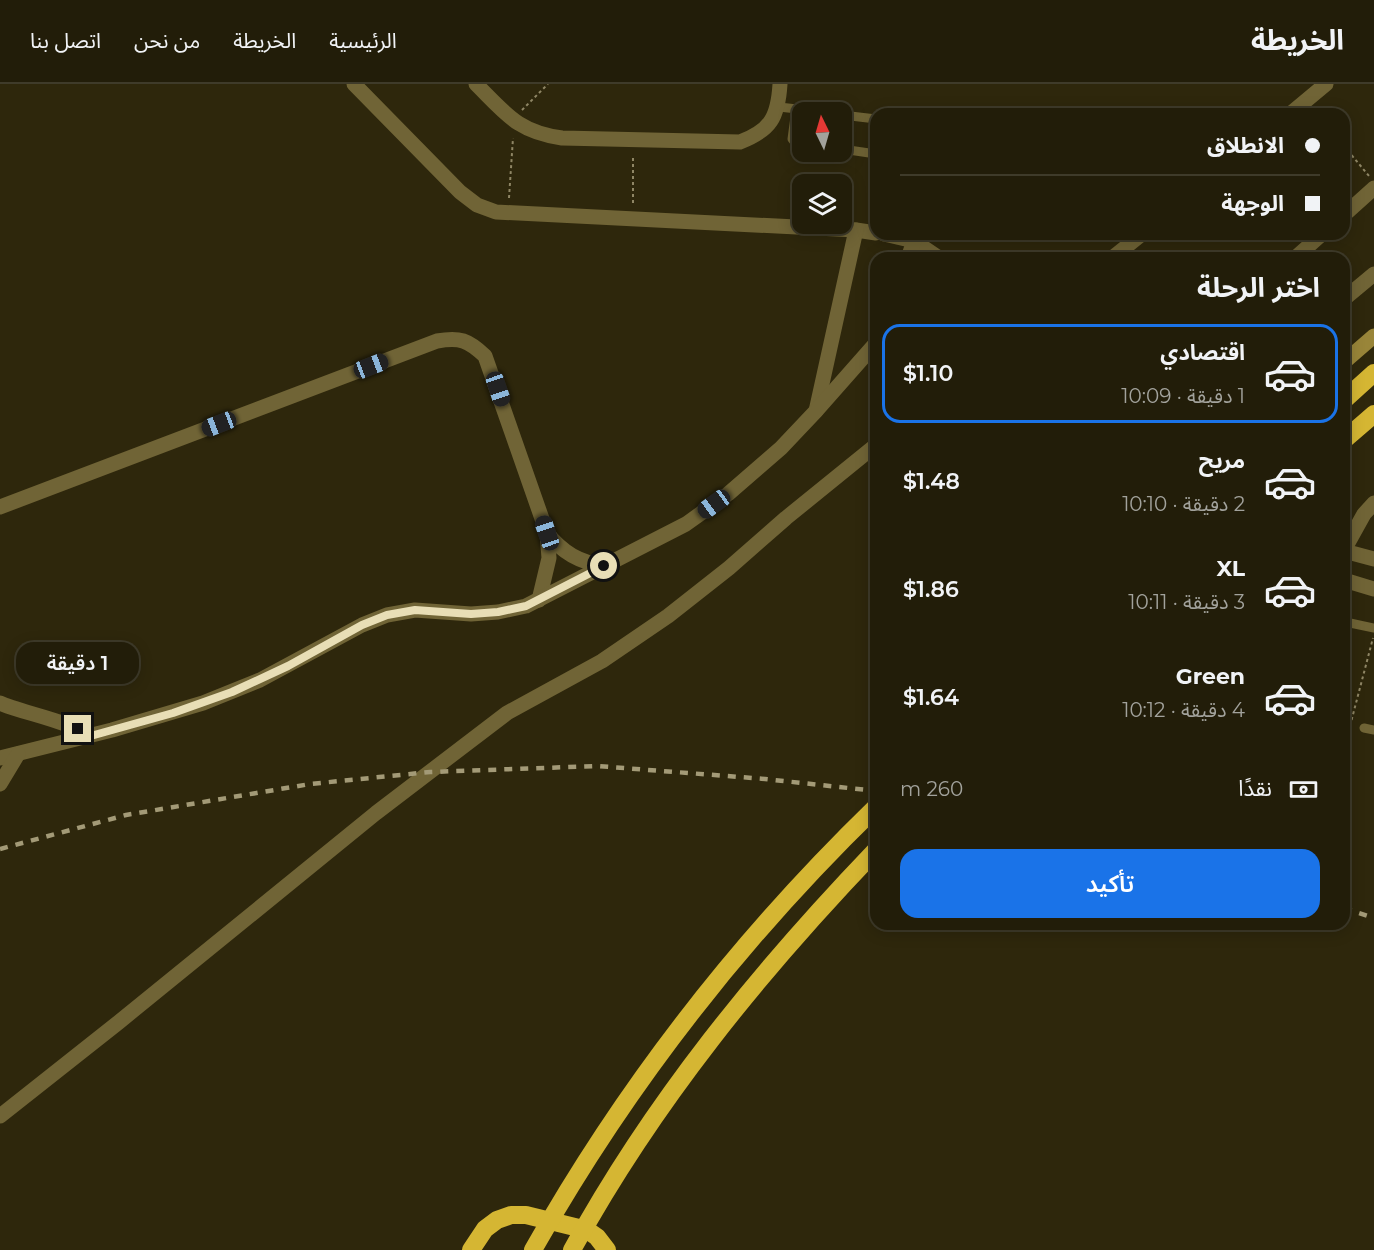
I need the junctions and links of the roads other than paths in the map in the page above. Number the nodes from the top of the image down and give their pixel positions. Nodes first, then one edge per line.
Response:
1 (354, 84) edge
2 (476, 84) edge
3 (780, 84) edge
4 (1326, 84) edge
5 (779, 107) junction
6 (1297, 108) edge
7 (792, 109) edge
8 (852, 116) edge
9 (870, 118) edge
10 (852, 150) edge
11 (870, 153) edge
12 (1374, 188) edge
13 (1350, 210) edge
14 (856, 230) junction
15 (870, 232) edge
16 (910, 240) edge
17 (1134, 240) edge
18 (1315, 240) edge
19 (914, 241) junction
20 (910, 252) edge
21 (930, 252) edge
22 (1120, 252) edge
23 (1302, 252) edge
24 (1374, 274) edge
25 (1350, 294) edge
26 (1374, 336) edge
27 (870, 350) edge
28 (1350, 357) edge
29 (1374, 373) edge
30 (1350, 394) edge
31 (816, 411) junction
32 (1374, 414) edge
33 (1350, 435) edge
34 (870, 450) edge
35 (0, 507) edge
36 (1371, 511) edge
37 (547, 533) junction
38 (1350, 541) edge
39 (1350, 552) edge
40 (1374, 559) edge
41 (604, 566) junction
42 (1350, 582) edge
43 (1374, 589) edge
44 (539, 600) junction
45 (1350, 623) dead end
46 (1374, 628) edge
47 (0, 704) edge
48 (1364, 728) dead end
49 (1374, 730) edge
50 (87, 737) junction
51 (18, 754) junction
52 (0, 758) edge
53 (0, 784) edge
54 (870, 813) edge
55 (870, 856) edge
56 (0, 1116) edge
57 (471, 1250) edge
58 (533, 1250) edge
59 (572, 1250) edge
60 (607, 1250) edge

1 - 14 street
2 - 5 street
3 - 5 street
4 - 6 street
5 - 7 lane
8 - 9 lane
10 - 11 lane
12 - 13 street
14 - 15 street
14 - 31 street
16 - 19 street
17 - 22 street
18 - 23 street
19 - 20 street
19 - 21 street
24 - 25 street
26 - 28 street
27 - 31 street
29 - 30 highway
31 - 41 street
32 - 33 highway
34 - 56 street
35 - 37 street
36 - 38 street
37 - 41 street
37 - 44 street
39 - 40 street
41 - 44 street
42 - 43 street
44 - 50 street
45 - 46 lane
47 - 50 street
48 - 49 lane
50 - 51 street
51 - 52 street
51 - 53 street
54 - 58 highway, bridge
55 - 59 highway, bridge
57 - 60 highway

